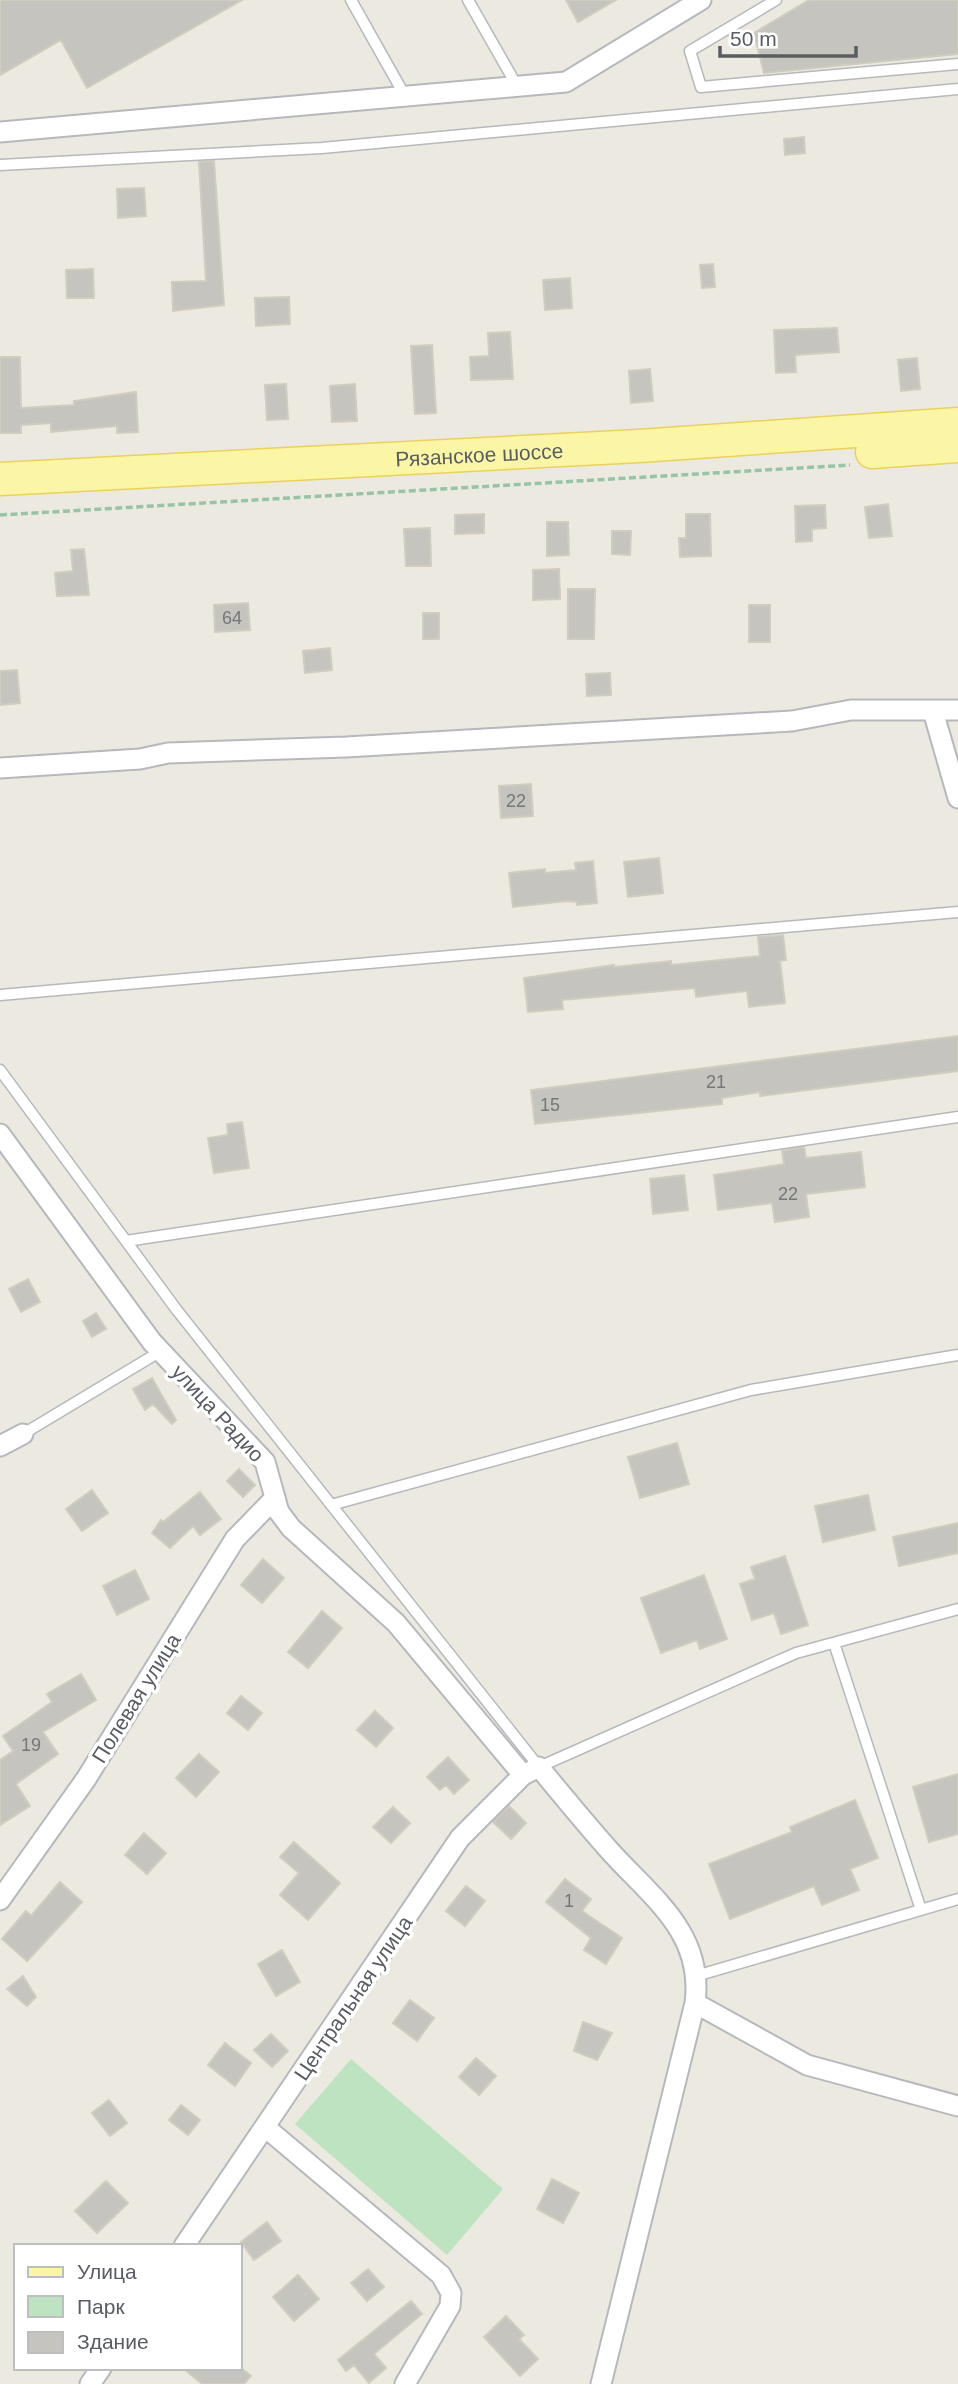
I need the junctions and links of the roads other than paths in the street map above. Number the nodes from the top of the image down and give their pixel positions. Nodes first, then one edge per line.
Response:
1 (351, 0) edge
2 (468, 0) edge
3 (701, 0) edge
4 (776, 0) edge
5 (958, 64) edge
6 (517, 86) junction
7 (958, 89) edge
8 (405, 96) junction
9 (0, 132) edge
10 (0, 165) edge
11 (958, 424) edge
12 (958, 446) edge
13 (0, 478) edge
14 (0, 499) edge
15 (958, 710) edge
16 (933, 711) junction
17 (0, 768) edge
18 (958, 799) edge
19 (958, 912) edge
20 (0, 995) edge
21 (0, 1070) edge
22 (958, 1117) edge
23 (0, 1134) edge
24 (6, 1154) edge
25 (127, 1241) junction
26 (160, 1351) junction
27 (958, 1355) edge
28 (23, 1434) joint
29 (0, 1446) edge
30 (275, 1498) junction
31 (331, 1505) junction
32 (958, 1609) edge
33 (834, 1643) junction
34 (531, 1771) junction
35 (958, 1899) edge
36 (0, 1900) edge
37 (921, 1910) junction
38 (696, 1976) junction
39 (695, 2003) junction
40 (958, 2106) edge
41 (265, 2127) junction
42 (185, 2244) edge
43 (405, 2384) edge
44 (601, 2384) edge

1 - 8 lane
2 - 6 lane
3 - 6 street
4 - 5 lane
6 - 8 street
7 - 10 lane
8 - 9 street
11 - 13 main road, Рязанское шоссе
12 - 14 main road, Рязанское шоссе
15 - 16 street
16 - 17 street
16 - 18 street
19 - 20 lane
21 - 25 lane
22 - 25 lane
23 - 24 street, улица Радио
24 - 26 street, улица Радио
25 - 31 lane
26 - 28 lane
26 - 30 street, улица Радио
27 - 31 lane
28 - 29 street
30 - 34 street, улица Радио
30 - 36 street, Полевая улица
31 - 34 lane
32 - 33 lane
33 - 34 lane
33 - 37 lane
34 - 38 street, улица Радио
34 - 41 street, Центральная улица
35 - 37 lane
37 - 38 lane
38 - 39 street, улица Радио
39 - 40 street
39 - 44 street, улица Радио
41 - 42 street, Центральная улица
41 - 43 street

